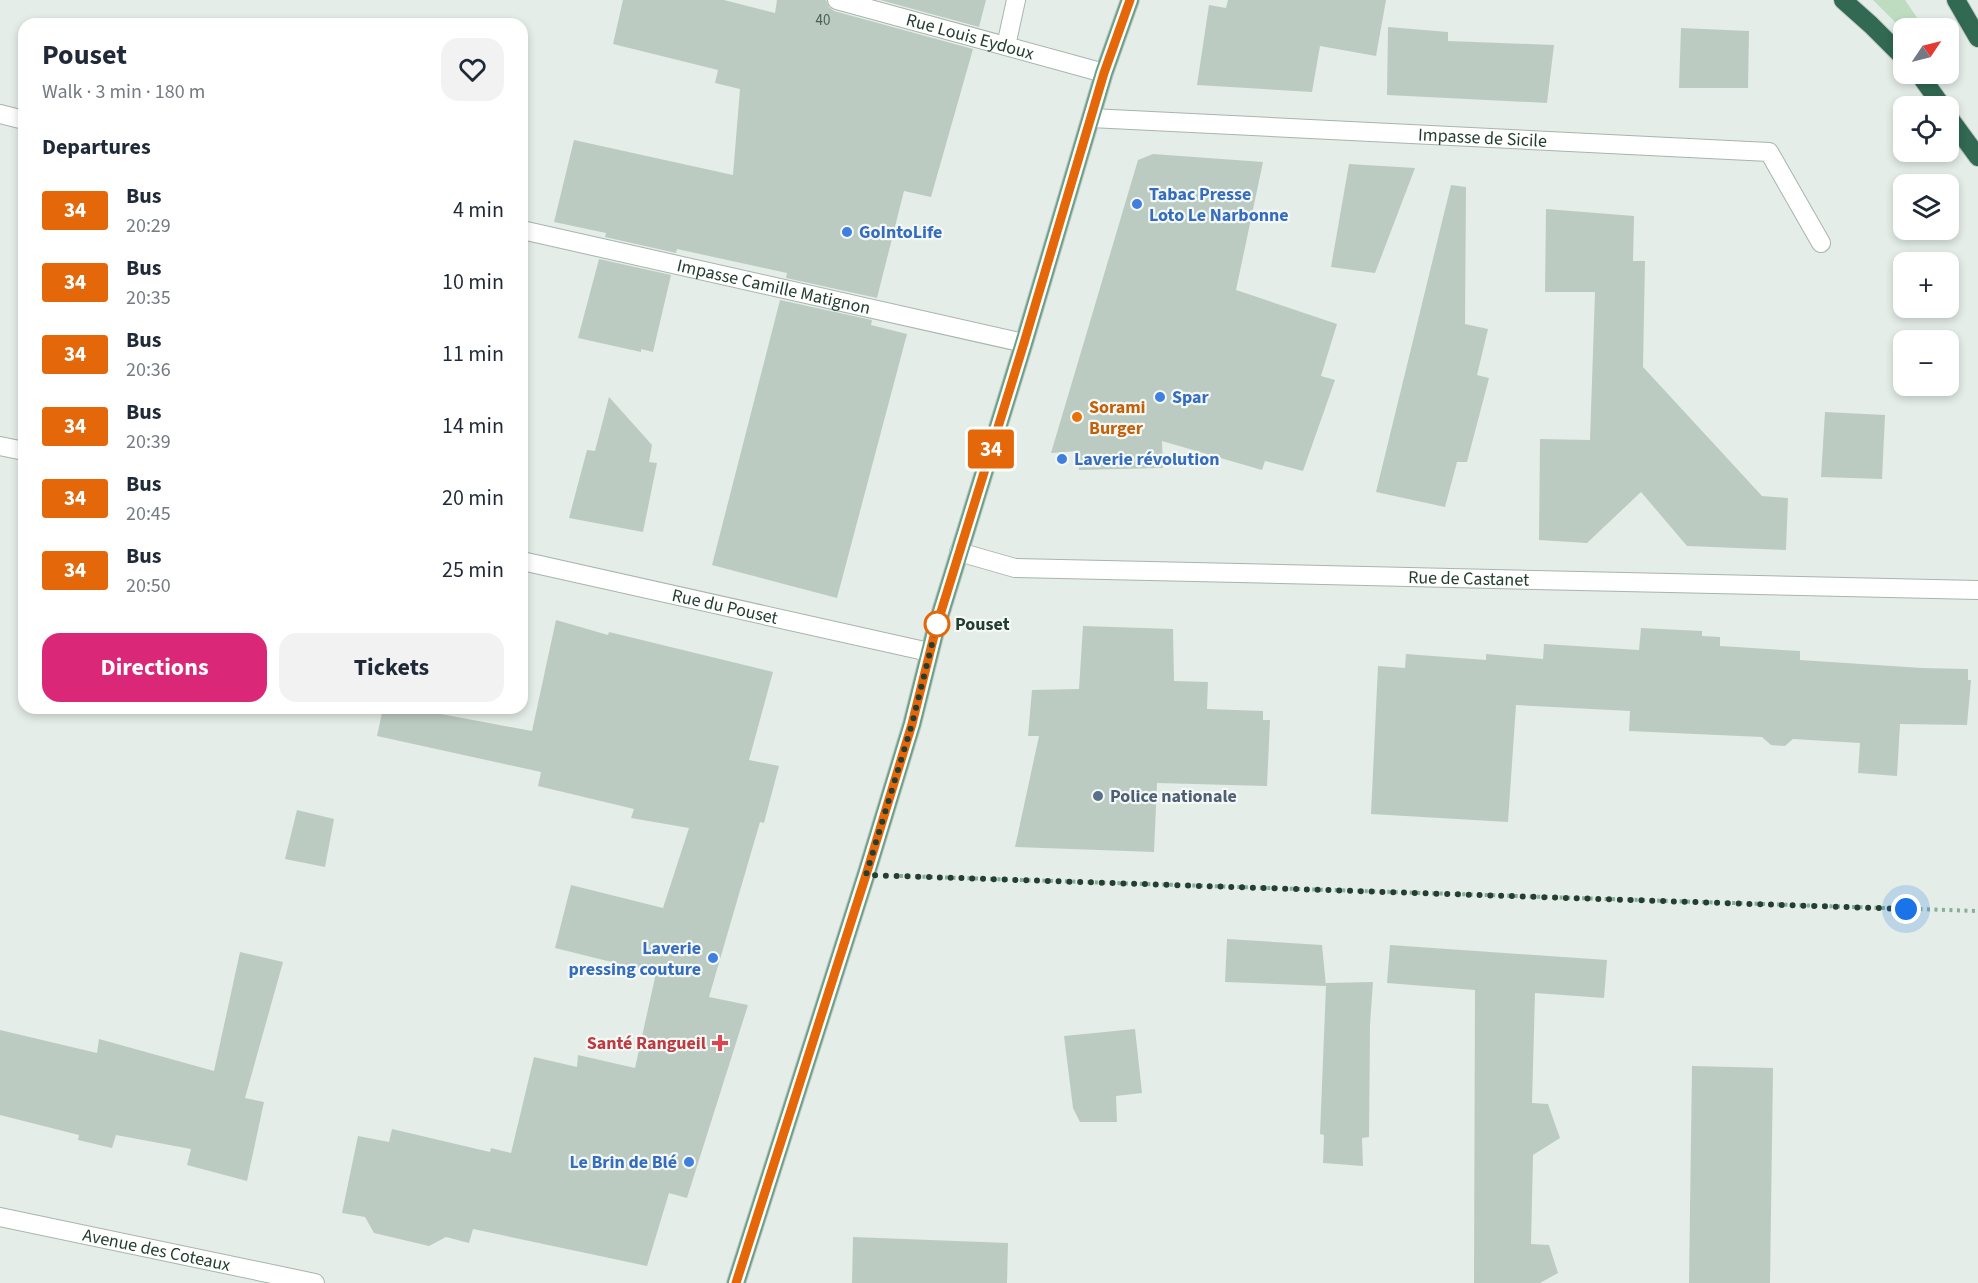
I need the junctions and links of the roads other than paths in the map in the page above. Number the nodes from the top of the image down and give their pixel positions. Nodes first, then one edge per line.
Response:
1 (837, 0) edge
2 (1017, 0) edge
3 (1130, 0) edge
4 (1843, 0) edge
5 (1956, 0) edge
6 (1978, 38) edge
7 (1006, 46) junction
8 (1893, 47) edge
9 (1104, 73) junction
10 (0, 114) edge
11 (18, 118) edge
12 (1091, 118) junction
13 (1959, 131) edge
14 (1978, 157) edge
15 (528, 231) edge
16 (1821, 243) dead end
17 (1024, 343) junction
18 (0, 446) edge
19 (18, 450) edge
20 (959, 552) junction
21 (528, 562) edge
22 (1978, 590) edge
23 (929, 652) junction
24 (0, 1217) edge
25 (315, 1283) edge
26 (736, 1283) edge

1 - 7 street, Rue Louis Eydoux
2 - 7 street
3 - 9 main road
4 - 8 highway
5 - 6 highway
7 - 9 street, Rue Louis Eydoux
9 - 12 main road
10 - 11 street
12 - 16 street, Impasse de Sicile
12 - 17 main road
13 - 14 highway
15 - 17 street, Impasse Camille Matignon
17 - 20 main road
18 - 19 street
20 - 22 street, Rue de Castanet
20 - 23 main road
21 - 23 street, Rue du Pouset
23 - 26 main road
24 - 25 street, Avenue des Coteaux

